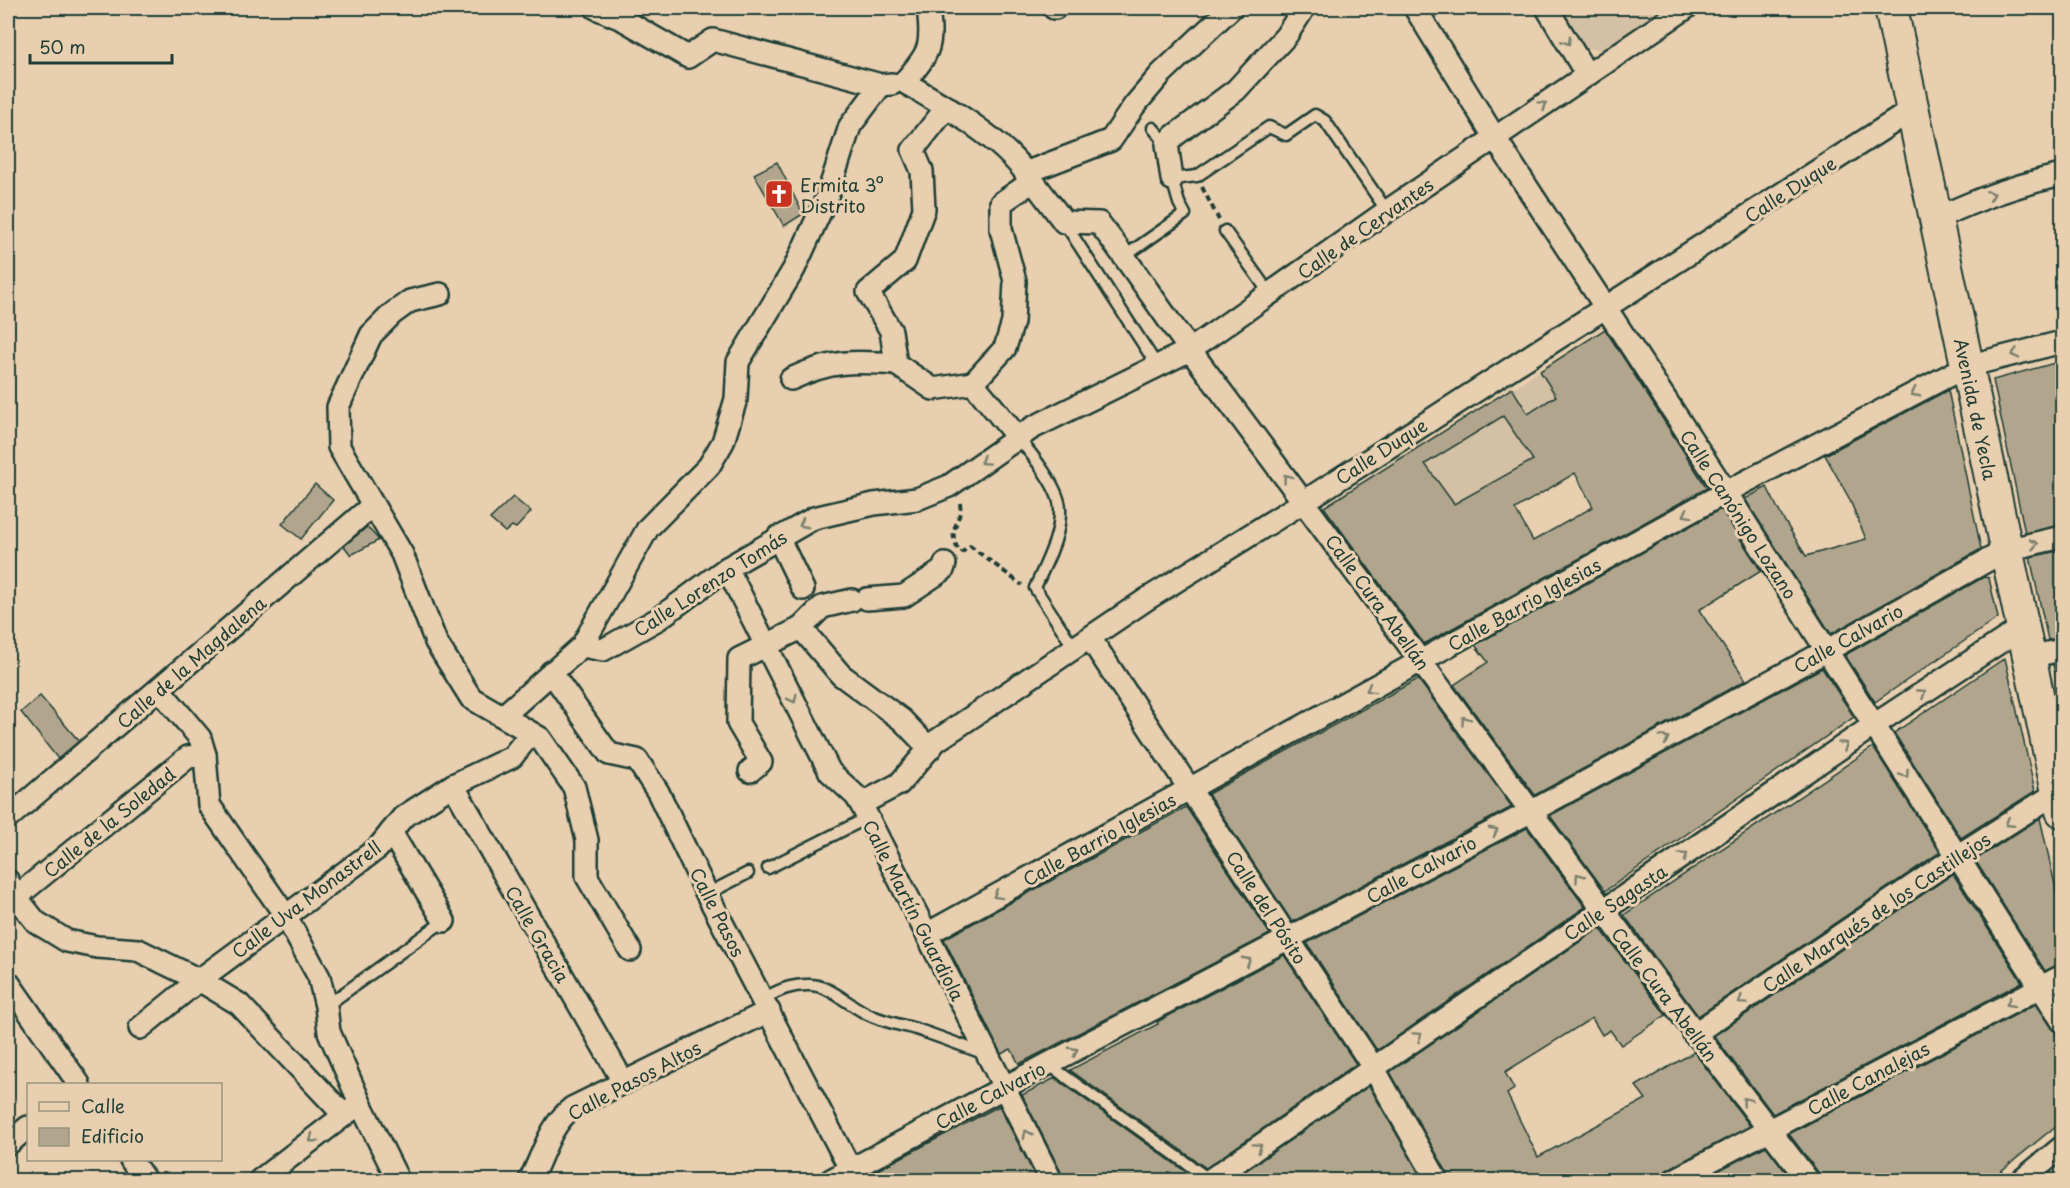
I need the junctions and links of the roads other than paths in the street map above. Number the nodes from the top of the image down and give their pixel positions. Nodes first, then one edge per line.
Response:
1 (596, 8) edge
2 (928, 8) edge
3 (1231, 8) edge
4 (1304, 8) edge
5 (1414, 8) edge
6 (1547, 8) edge
7 (1686, 8) edge
8 (1891, 8) edge
9 (1587, 75) junction
10 (904, 82) junction
11 (881, 85) junction
12 (947, 107) junction
13 (1912, 110) junction
14 (1495, 138) junction
15 (2062, 175) edge
16 (1029, 177) junction
17 (1172, 178) junction
18 (1387, 211) junction
19 (1937, 218) junction
20 (1064, 222) junction
21 (1225, 231) road end
22 (1125, 256) junction
23 (440, 294) dead end
24 (1270, 294) junction
25 (1605, 309) junction
26 (2062, 342) edge
27 (1190, 350) junction
28 (896, 364) junction
29 (1967, 366) junction
30 (1158, 367) junction
31 (791, 379) dead end
32 (973, 383) junction
33 (1025, 433) junction
34 (1726, 492) junction
35 (1305, 501) junction
36 (373, 505) junction
37 (778, 537) junction
38 (2062, 537) edge
39 (2006, 550) junction
40 (953, 559) road end
41 (727, 568) junction
42 (807, 608) junction
43 (2025, 642) junction
44 (1083, 644) junction
45 (582, 646) junction
46 (766, 647) junction
47 (2062, 650) edge
48 (1826, 651) junction
49 (1422, 661) junction
50 (551, 672) junction
51 (159, 689) junction
52 (503, 716) junction
53 (1874, 725) junction
54 (531, 733) junction
55 (930, 749) junction
56 (206, 755) junction
57 (750, 771) dead end
58 (453, 785) junction
59 (2059, 786) edge
60 (1190, 789) junction
61 (864, 811) junction
62 (1532, 811) junction
63 (8, 818) edge
64 (391, 832) junction
65 (1957, 856) junction
66 (768, 868) dead end
67 (748, 873) dead end
68 (11, 889) edge
69 (707, 894) junction
70 (1603, 911) junction
71 (285, 915) junction
72 (444, 921) joint
73 (927, 934) junction
74 (1288, 939) junction
75 (630, 950) dead end
76 (2062, 976) edge
77 (199, 980) junction
78 (8, 982) edge
79 (2041, 987) junction
80 (766, 1005) junction
81 (326, 1006) junction
82 (2062, 1021) edge
83 (140, 1028) dead end
84 (1694, 1034) junction
85 (986, 1054) junction
86 (1048, 1064) junction
87 (1373, 1067) junction
88 (79, 1083) edge
89 (624, 1083) junction
90 (1003, 1088) junction
91 (352, 1109) junction
92 (27, 1128) edge
93 (1769, 1131) junction
94 (8, 1144) edge
95 (2062, 1147) edge
96 (132, 1161) edge
97 (854, 1175) edge
98 (145, 1180) edge
99 (260, 1180) edge
100 (398, 1180) edge
101 (530, 1180) edge
102 (831, 1180) edge
103 (1051, 1180) edge
104 (1210, 1180) edge
105 (1437, 1180) edge
106 (1674, 1180) edge
107 (1808, 1180) edge
108 (2022, 1180) edge

1 - 11 street
2 - 10 street
3 - 16 street
4 - 17 street
5 - 14 street, Calle Canónigo Lozano
6 -> 9 street
7 - 9 street, Calle de Cervantes
8 - 13 main road, Avenida de Yecla
14 -> 9 street, Calle de Cervantes
10 - 11 street
10 - 12 street
11 - 45 street
12 - 16 street
12 - 28 street
13 - 19 main road, Avenida de Yecla
13 - 25 street, Calle Duque
14 - 18 street, Calle de Cervantes
14 - 25 street, Calle Canónigo Lozano
19 -> 15 street
16 - 20 street
16 - 32 street
17 - 18 lane
17 - 22 lane
18 - 24 street, Calle de Cervantes
19 - 29 main road, Avenida de Yecla
20 - 22 street, Calle Cura Abellán
20 - 30 lane
21 - 24 lane
22 - 27 street, Calle Cura Abellán
23 - 36 street
24 - 27 street, Calle de Cervantes
25 - 34 street, Calle Canónigo Lozano
25 - 35 street, Calle Duque
26 -> 29 street, Calle Barrio Iglesias
27 - 30 street, Calle de Cervantes
35 -> 27 street, Calle Cura Abellán
28 - 31 street
28 - 32 street
29 -> 34 street, Calle Barrio Iglesias
29 - 39 main road, Avenida de Yecla
30 - 33 street, Calle de Cervantes
32 - 33 street
33 -> 37 street, Calle Lorenzo Tomás
33 - 44 lane
34 - 48 street, Calle Canónigo Lozano
34 -> 49 street, Calle Barrio Iglesias
35 - 44 street, Calle Duque
35 - 49 street, Calle Cura Abellán
36 - 51 street, Calle de la Magdalena
36 - 52 street
37 - 41 street, Calle Lorenzo Tomás
37 - 42 street
39 -> 38 street, Calle Calvario
39 - 43 main road, Avenida de Yecla
39 - 48 street, Calle Calvario
40 - 42 street
41 - 45 street, Calle Lorenzo Tomás
41 - 46 street, Calle Martín Guardiola
42 - 46 street
42 - 55 street
43 - 47 street
53 -> 43 street, Calle Sagasta
43 - 59 main road, Avenida de Yecla
44 - 55 street, Calle Duque
44 - 60 street, Calle del Pósito
45 - 50 street
46 - 57 street
46 -> 61 street, Calle Martín Guardiola
48 - 53 street, Calle Canónigo Lozano
62 -> 48 street, Calle Calvario
49 -> 60 street, Calle Barrio Iglesias
62 -> 49 street, Calle Cura Abellán
50 - 52 street
50 - 69 street, Calle Pasos
51 - 56 street
51 - 63 street, Calle de la Magdalena
52 - 54 street
53 -> 65 street, Calle Canónigo Lozano
70 -> 53 street, Calle Sagasta
54 - 58 street, Calle Uva Monastrell
54 - 75 street
55 - 61 street, Calle Duque
56 - 68 street, Calle de la Soledad
56 - 71 street
58 - 64 street, Calle Uva Monastrell
58 - 89 street, Calle Gracia
59 -> 65 street, Calle Marqués de los Castillejos
60 -> 73 street, Calle Barrio Iglesias
60 - 74 street, Calle del Pósito
61 - 66 lane
61 - 73 street, Calle Martín Guardiola
70 -> 62 street, Calle Cura Abellán
74 -> 62 street, Calle Calvario
64 - 71 street, Calle Uva Monastrell
64 - 72 street
65 - 79 street, Calle Canónigo Lozano
65 -> 84 street, Calle Marqués de los Castillejos
67 - 69 lane
68 - 77 street
69 - 80 street, Calle Pasos
70 - 84 street, Calle Cura Abellán
87 -> 70 street, Calle Sagasta
71 - 77 street, Calle Uva Monastrell
71 - 81 street
72 - 81 lane
73 - 85 street, Calle Martín Guardiola
86 -> 74 street, Calle Calvario
74 - 87 street, Calle del Pósito
76 - 79 street, Calle Canalejas
77 - 83 street, Calle Uva Monastrell
77 - 91 street
78 - 88 street
79 - 82 street, Calle Canónigo Lozano
79 -> 93 street, Calle Canalejas
80 - 85 lane
80 - 89 street, Calle Pasos Altos
80 - 97 street, Calle Pasos
81 - 91 street
93 -> 84 street, Calle Cura Abellán
85 - 90 street, Calle Martín Guardiola
86 - 90 street, Calle Calvario
86 - 104 lane
104 -> 87 street, Calle Sagasta
87 - 105 street, Calle del Pósito
89 - 101 street, Calle Pasos Altos
90 - 97 street, Calle Calvario
103 -> 90 street, Calle Martín Guardiola
91 -> 99 street
91 - 100 street
92 - 94 street
93 - 106 street, Calle Canalejas
93 - 107 street, Calle Cura Abellán
95 - 108 street
96 - 98 street
97 - 102 street, Calle Calvario

